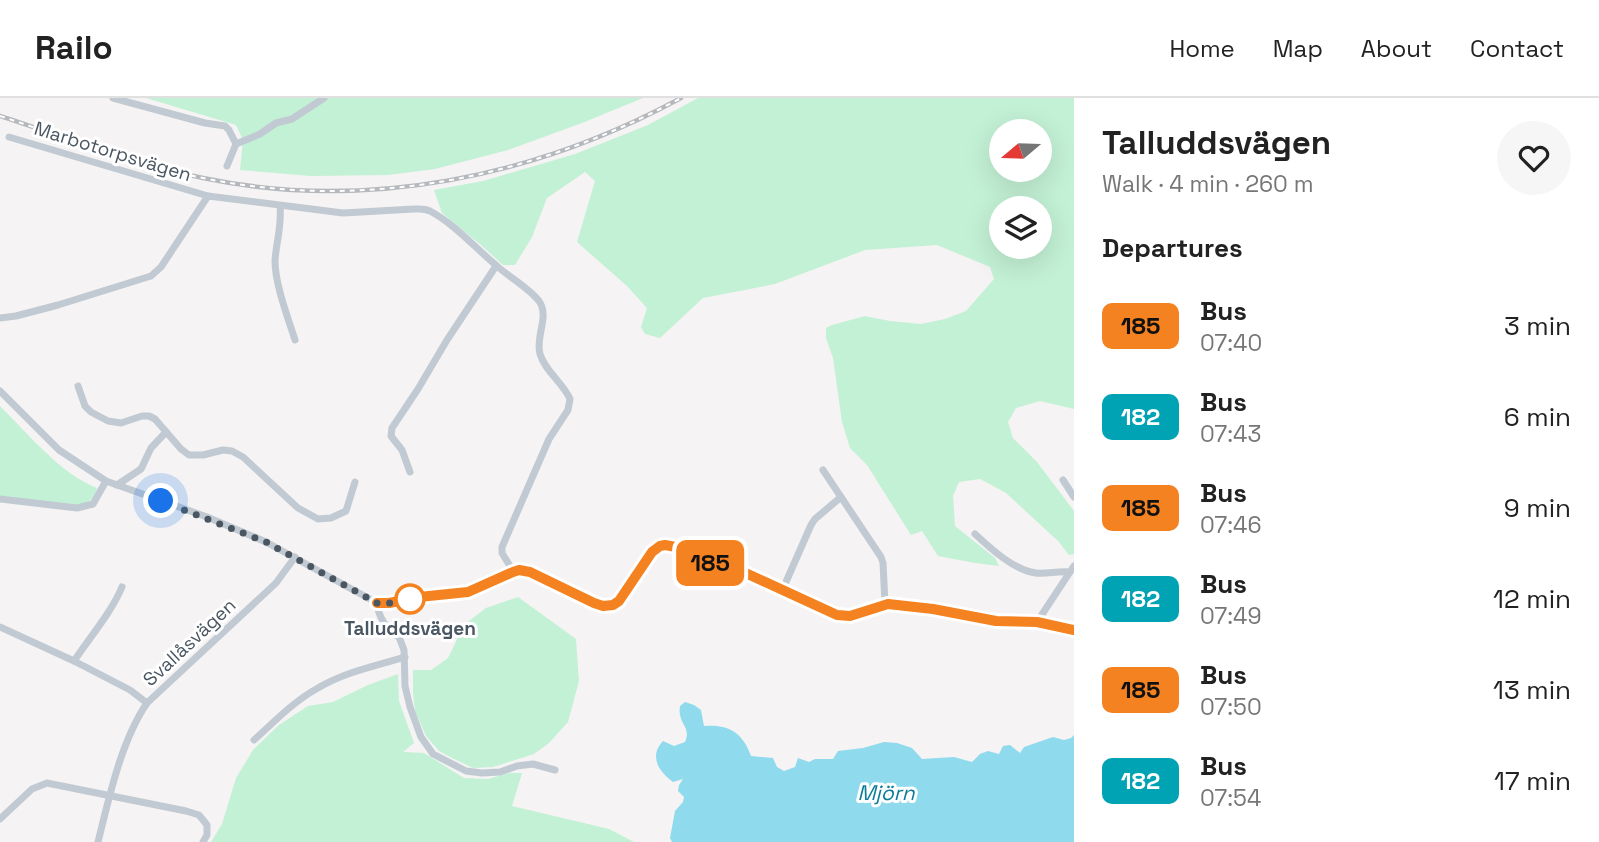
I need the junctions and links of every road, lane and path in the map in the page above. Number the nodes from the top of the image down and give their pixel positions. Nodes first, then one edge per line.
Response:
1 (113, 98) edge
2 (324, 98) edge
3 (9, 136) dead end
4 (236, 144) junction
5 (227, 166) dead end
6 (208, 196) junction
7 (280, 206) junction
8 (496, 266) junction
9 (0, 318) edge
10 (295, 340) dead end
11 (78, 386) dead end
12 (0, 391) edge
13 (166, 432) junction
14 (823, 470) dead end
15 (410, 472) dead end
16 (1063, 480) dead end
17 (106, 481) junction
18 (355, 482) dead end
19 (117, 485) junction
20 (841, 497) junction
21 (1074, 497) edge
22 (0, 499) edge
23 (975, 534) dead end
24 (295, 557) junction
25 (1072, 569) edge
26 (513, 572) junction
27 (122, 587) dead end
28 (782, 591) junction
29 (377, 603) junction
30 (885, 604) junction
31 (1037, 622) junction
32 (0, 627) edge
33 (1074, 630) edge
34 (405, 657) junction
35 (74, 661) junction
36 (146, 702) junction
37 (254, 740) dead end
38 (555, 770) dead end
39 (110, 796) junction
40 (0, 819) edge
41 (98, 842) edge
42 (203, 842) edge

1 - 4 street
2 - 4 street
3 - 6 street, Marbotorpsvägen
4 - 5 street
6 - 7 street, Marbotorpsvägen
6 - 9 street, Marbotorpsvägen
7 - 8 street, Marbotorpsvägen
7 - 10 street
8 - 15 street
8 - 26 street, Marbotorpsvägen
11 - 13 street
12 - 17 street
13 - 18 street
13 - 19 street
14 - 20 street
16 - 21 street
17 - 19 street
17 - 22 street
19 - 24 street
20 - 28 street
20 - 30 street
23 - 25 street
24 - 29 street
24 - 36 street, Svallåsvägen
25 - 31 street
26 - 28 street
26 - 29 street
27 - 35 street
28 - 30 street
29 - 34 street
30 - 31 street
31 - 33 street
32 - 35 street
34 - 37 street
34 - 38 street
35 - 36 street
36 - 39 street, Svallåsvägen
39 - 40 street
39 - 41 street, Svallåsvägen
39 - 42 street

